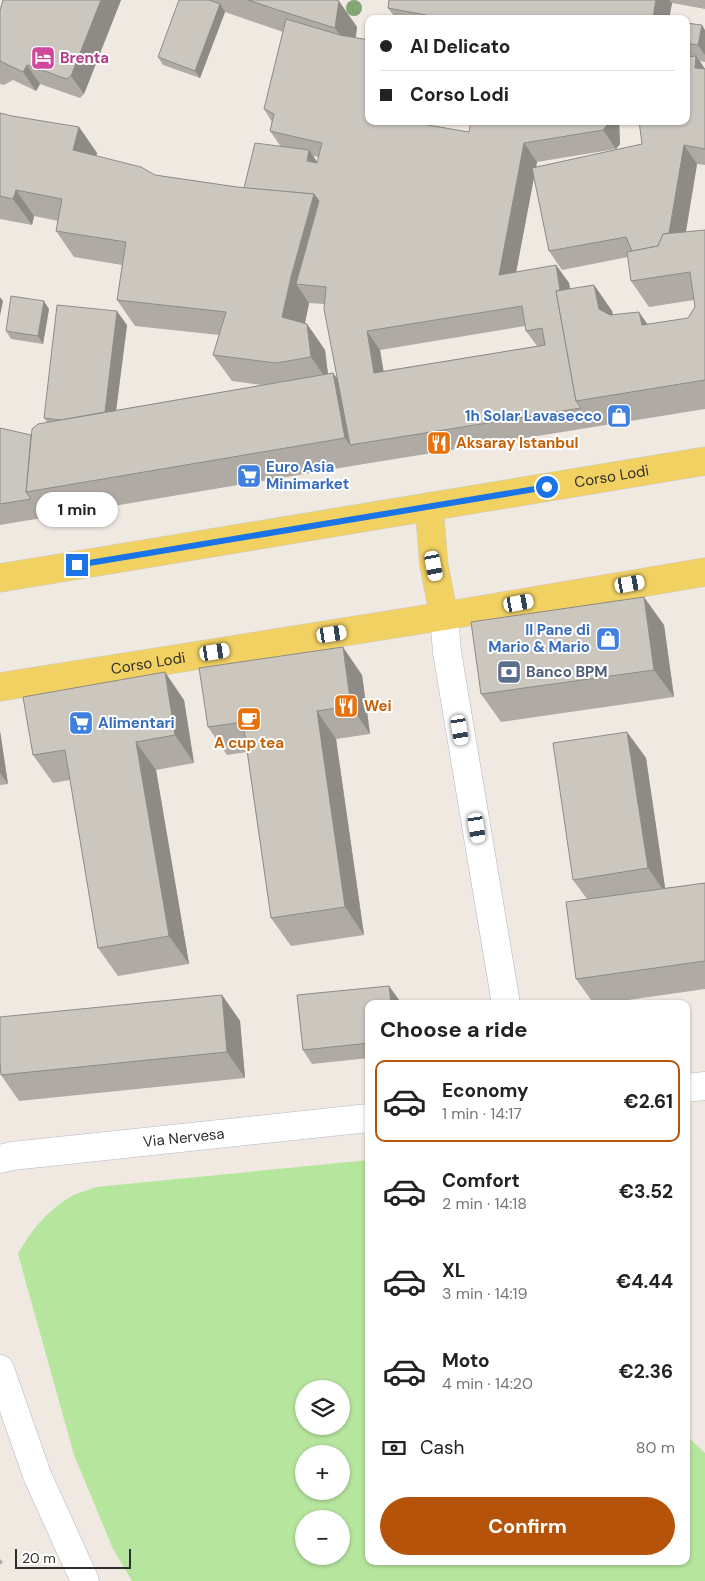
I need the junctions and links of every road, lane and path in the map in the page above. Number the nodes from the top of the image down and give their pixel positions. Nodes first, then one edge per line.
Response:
1 (705, 462) edge
2 (429, 507) junction
3 (705, 572) edge
4 (0, 578) edge
5 (444, 616) junction
6 (0, 687) edge
7 (505, 1000) edge
8 (705, 1086) edge
9 (690, 1088) edge
10 (365, 1118) edge
11 (0, 1159) edge
12 (0, 1369) edge
13 (85, 1581) edge

1 - 2 main road, Corso Lodi
2 - 4 main road, Corso Lodi
2 - 5 main road
3 - 5 main road, Corso Lodi
5 - 6 main road, Corso Lodi
5 - 7 street
8 - 9 street
10 - 11 street, Via Nervesa
12 - 13 street

